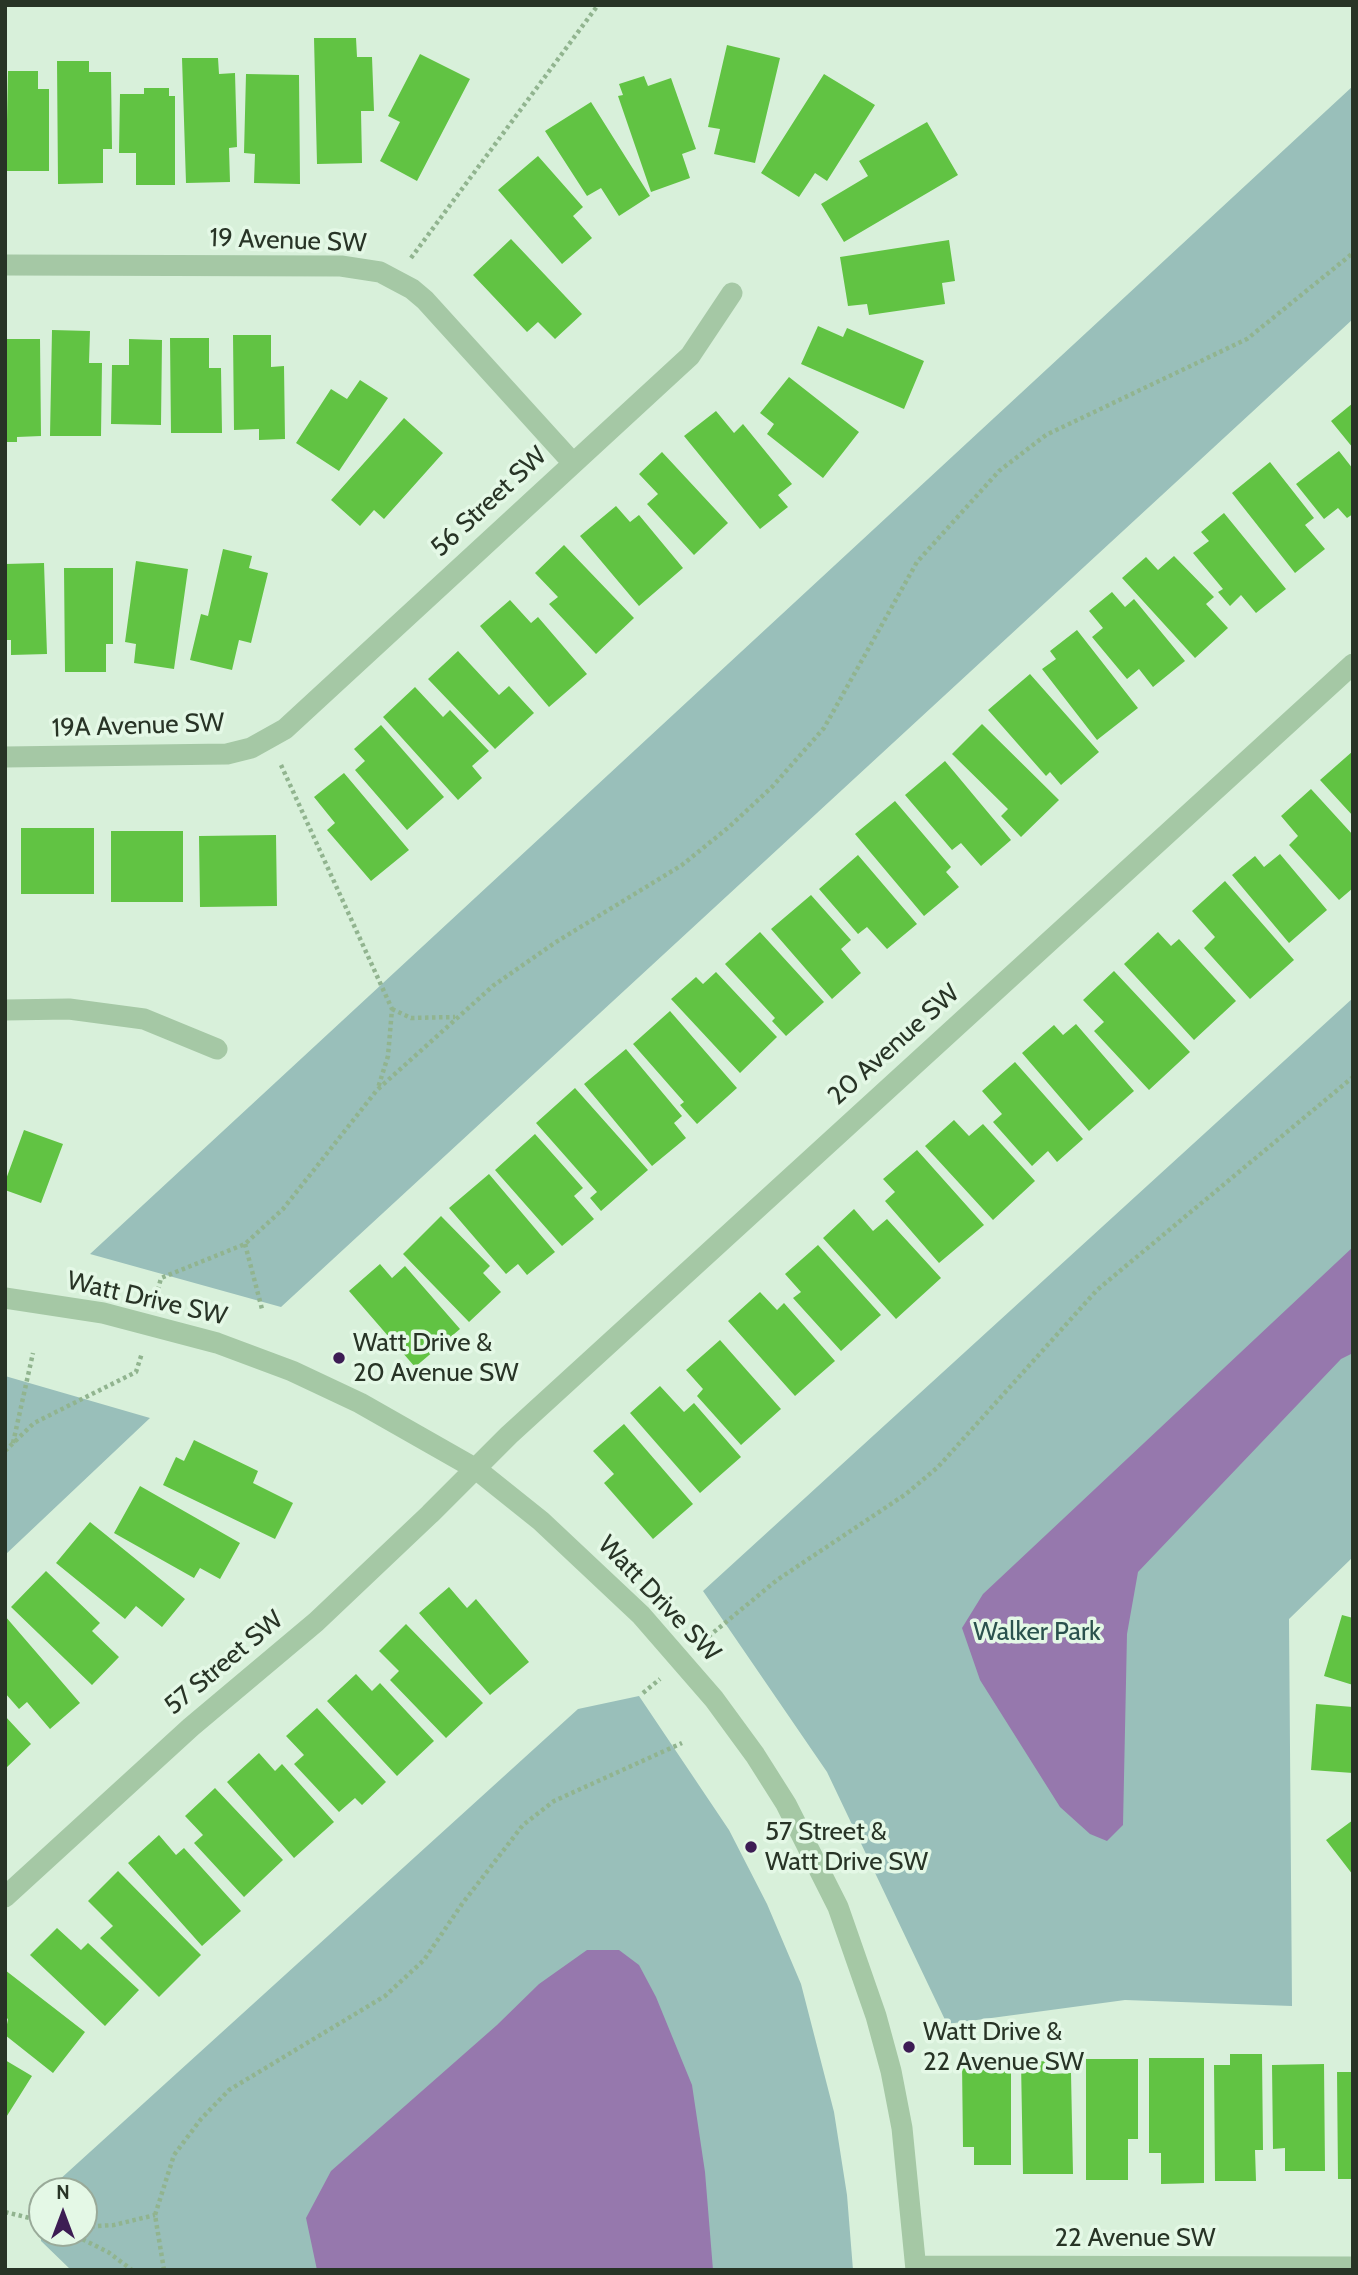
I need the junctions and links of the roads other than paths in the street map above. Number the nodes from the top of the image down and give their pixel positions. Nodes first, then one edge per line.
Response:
1 (5, 265) edge
2 (732, 293) dead end
3 (572, 462) junction
4 (1353, 664) edge
5 (270, 739) joint
6 (5, 757) edge
7 (5, 1010) edge
8 (217, 1049) dead end
9 (5, 1298) edge
10 (476, 1469) junction
11 (5, 1897) edge
12 (1353, 2267) edge
13 (916, 2268) edge
14 (1189, 2268) edge

1 - 3 street, 19 Avenue SW
2 - 3 street, 56 Street SW
3 - 5 street, 56 Street SW
4 - 10 street, 20 Avenue SW
5 - 6 street, 19A Avenue SW
7 - 8 street
9 - 10 street, Watt Drive SW
10 - 11 street, 57 Street SW
10 - 13 street, Watt Drive SW
12 - 14 street, 22 Avenue SW
13 - 14 street, 22 Avenue SW

